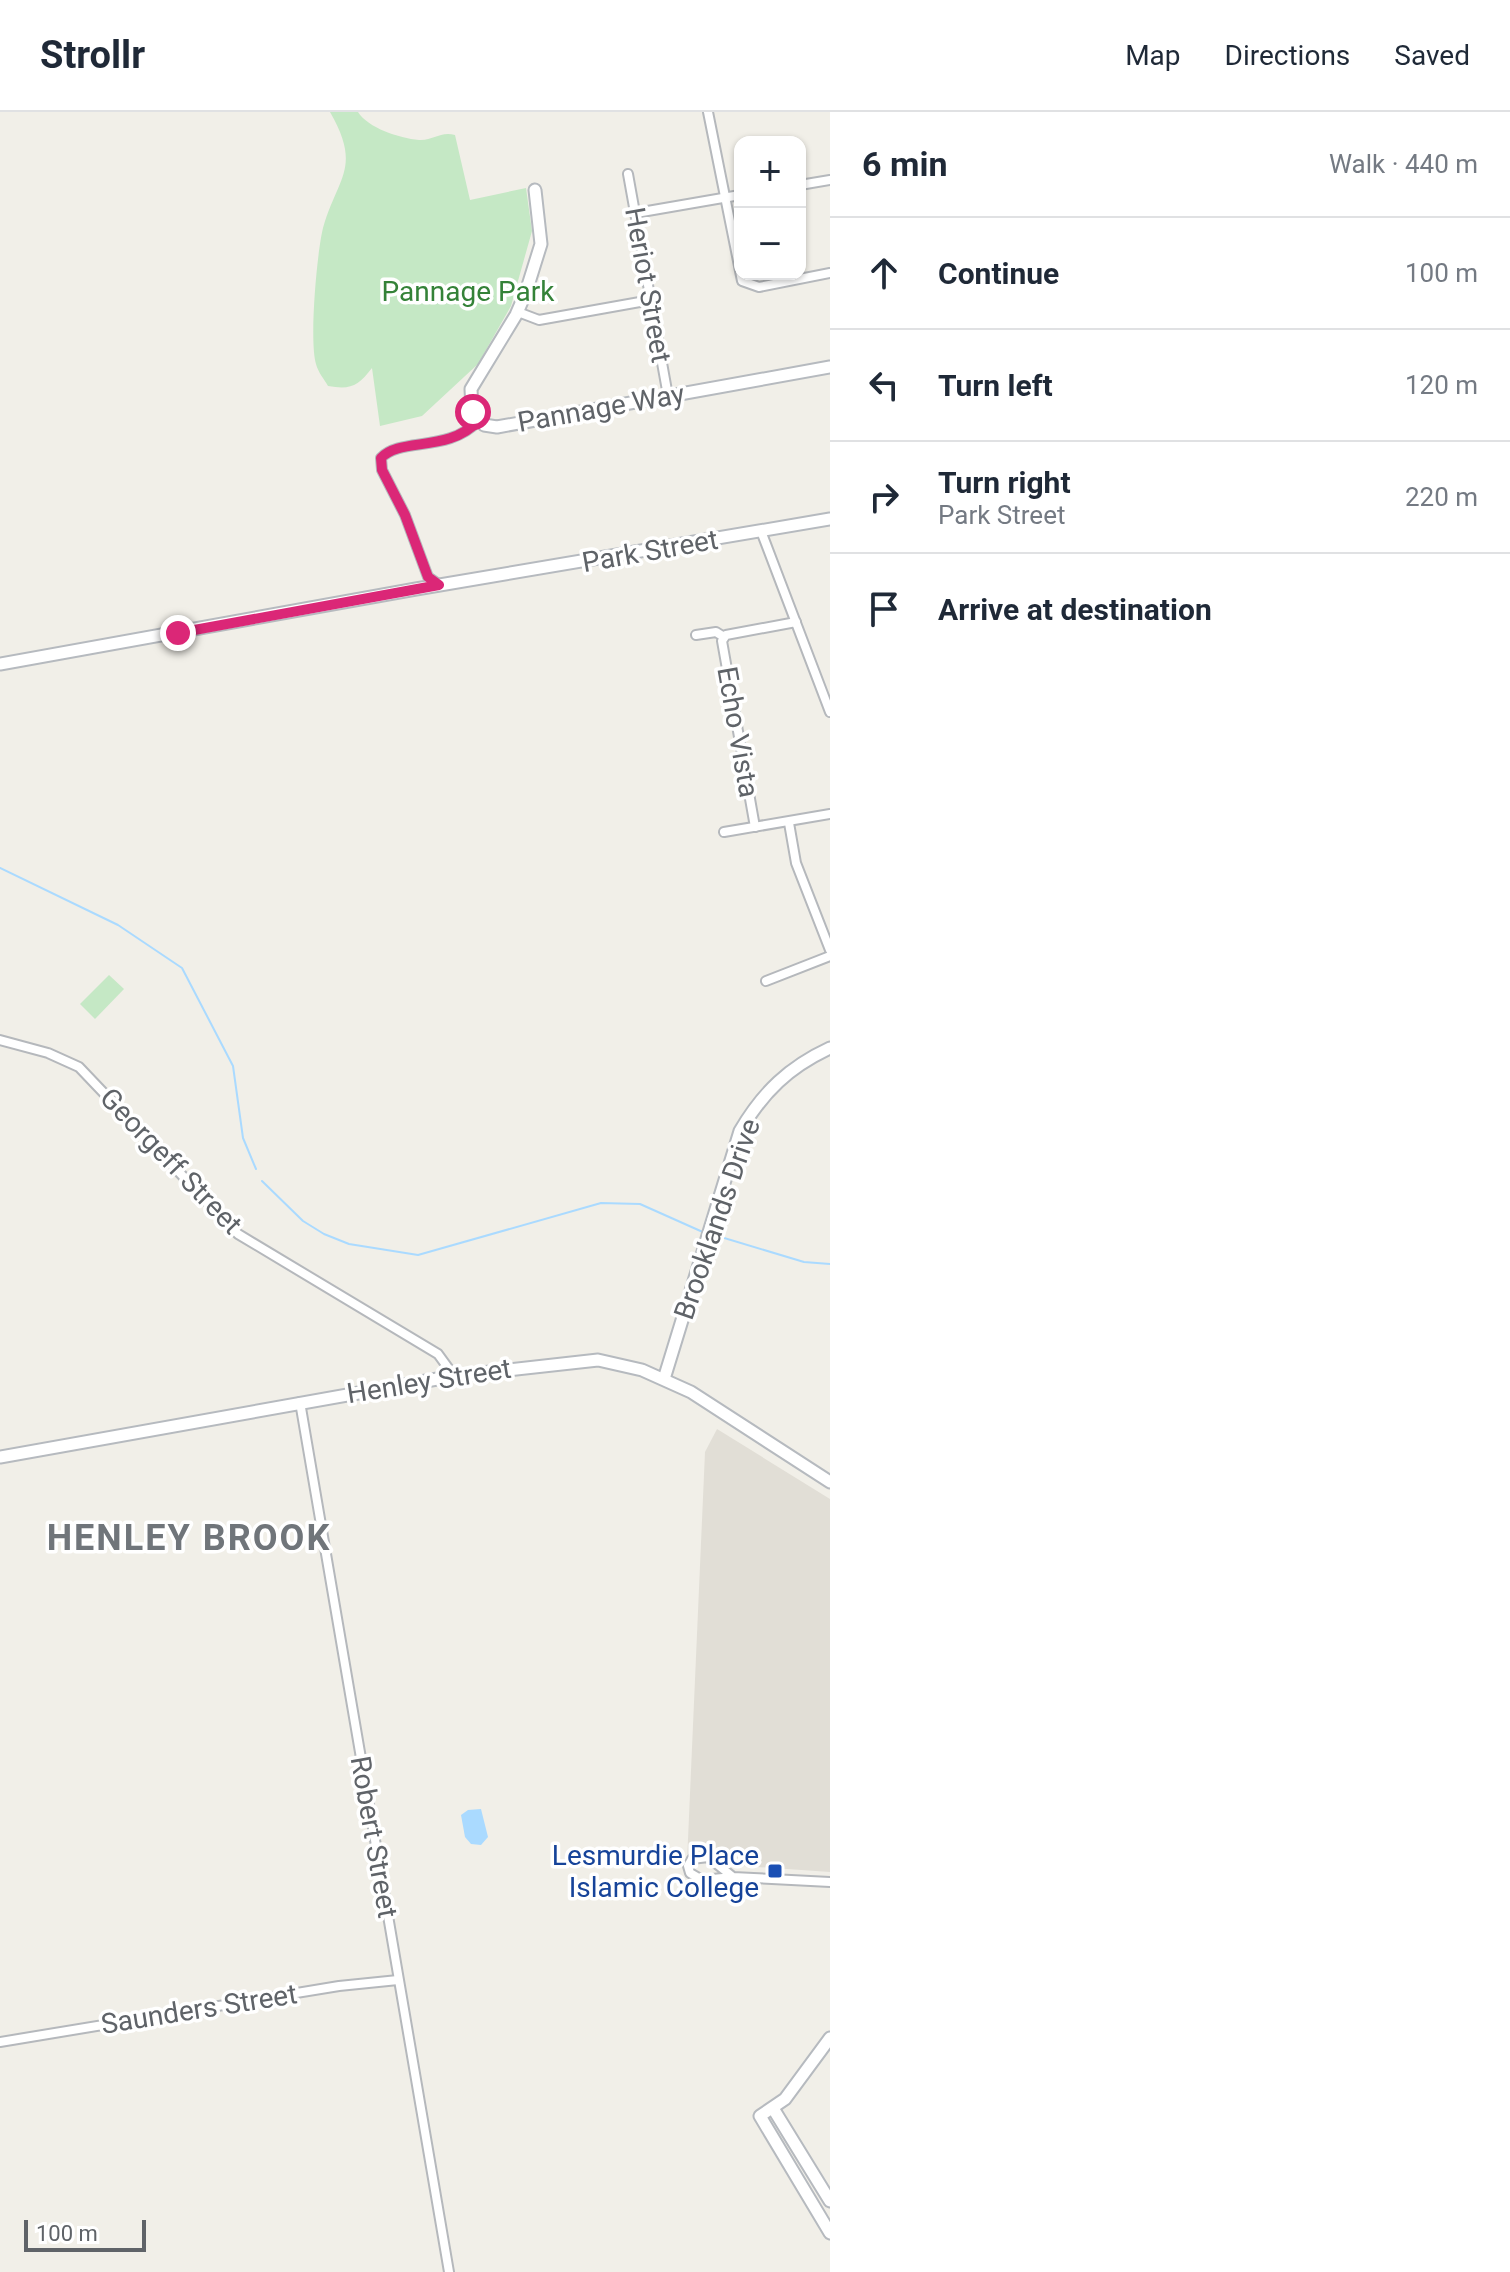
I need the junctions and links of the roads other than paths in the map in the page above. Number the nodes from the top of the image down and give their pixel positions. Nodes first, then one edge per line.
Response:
1 (708, 112) edge
2 (628, 174) dead end
3 (830, 180) edge
4 (806, 184) edge
5 (535, 190) dead end
6 (734, 196) edge
7 (724, 198) junction
8 (636, 213) junction
9 (830, 273) edge
10 (651, 300) junction
11 (518, 312) junction
12 (830, 367) edge
13 (668, 396) junction
14 (478, 421) junction
15 (830, 519) edge
16 (761, 531) junction
17 (470, 582) junction
18 (439, 585) junction
19 (390, 596) junction
20 (796, 622) junction
21 (696, 635) dead end
22 (724, 637) junction
23 (0, 664) edge
24 (830, 712) edge
25 (830, 814) edge
26 (789, 823) junction
27 (755, 827) junction
28 (724, 832) dead end
29 (830, 953) edge
30 (766, 981) dead end
31 (0, 1040) edge
32 (830, 1048) edge
33 (454, 1376) junction
34 (664, 1379) junction
35 (300, 1402) junction
36 (0, 1457) edge
37 (830, 1482) edge
38 (733, 1877) junction
39 (830, 1882) edge
40 (398, 1980) junction
41 (830, 2038) edge
42 (0, 2042) edge
43 (774, 2110) junction
44 (830, 2201) edge
45 (830, 2233) edge
46 (449, 2272) edge

1 - 7 street
2 - 8 street, Heriot Street
3 - 4 street
5 - 11 street, Pannage Way
6 - 7 street
7 - 8 street
7 - 9 street
8 - 10 street, Heriot Street
10 - 11 street
10 - 13 street, Heriot Street
11 - 14 street, Pannage Way
12 - 13 street, Pannage Way
13 - 14 street, Pannage Way
14 - 18 street
15 - 16 street, Park Street
16 - 17 street, Park Street
16 - 20 street
17 - 18 street, Park Street
17 - 19 street, Park Street
18 - 19 street, Park Street
19 - 23 street, Park Street
20 - 22 street, Echo Vista
20 - 24 street
21 - 22 street, Echo Vista
22 - 27 street, Echo Vista
25 - 26 street
26 - 27 street
26 - 29 street
27 - 28 street
29 - 30 street
31 - 33 street, Georgeff Street
32 - 34 street, Brooklands Drive
33 - 34 street, Henley Street
33 - 35 street, Henley Street
34 - 37 street, Henley Street
35 - 36 street, Henley Street
35 - 40 street, Robert Street
38 - 38 street
38 - 39 street
40 - 42 street, Saunders Street
40 - 46 street, Robert Street
41 - 43 street
43 - 44 street
43 - 45 street

